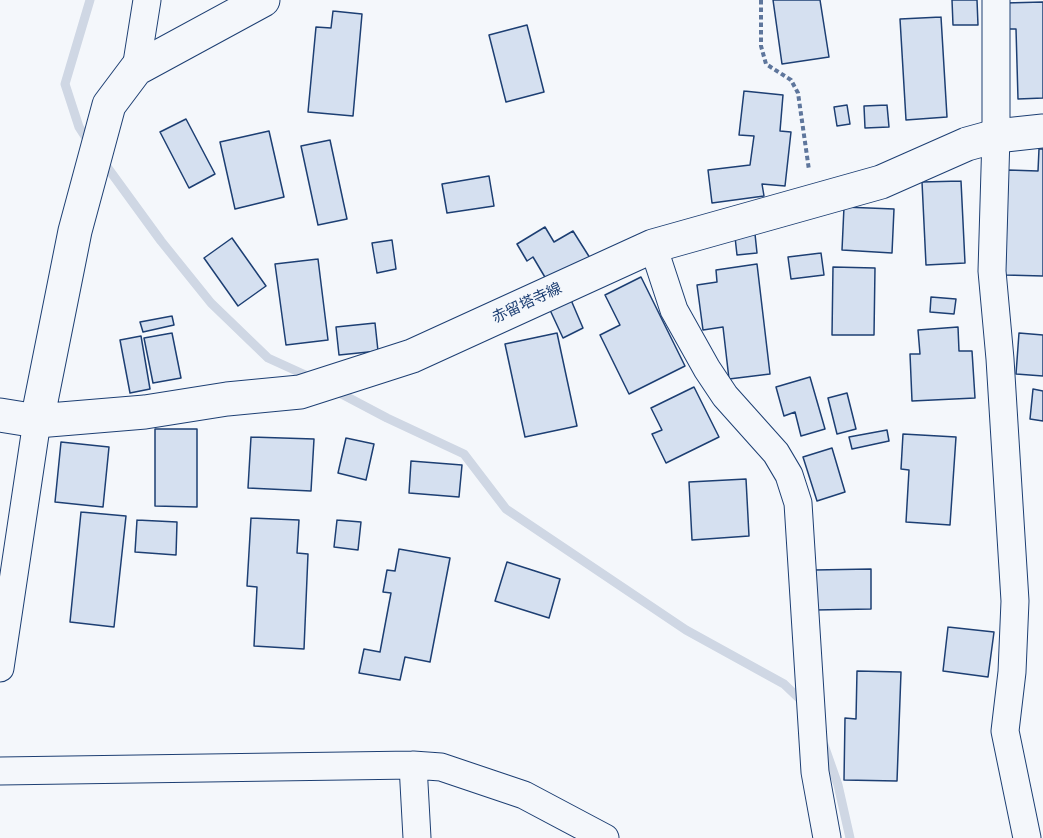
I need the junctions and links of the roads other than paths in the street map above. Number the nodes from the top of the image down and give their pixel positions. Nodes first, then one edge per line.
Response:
1 (147, 0) edge
2 (263, 0) edge
3 (996, 0) edge
4 (136, 69) junction
5 (1043, 131) edge
6 (996, 136) junction
7 (653, 246) junction
8 (0, 415) edge
9 (37, 421) junction
10 (0, 668) edge
11 (413, 765) junction
12 (0, 771) edge
13 (417, 838) edge
14 (604, 838) edge
15 (827, 838) edge
16 (1027, 838) edge

1 - 4 street
2 - 4 main road
3 - 6 street
4 - 9 main road
5 - 6 main road, 赤留塔寺線
6 - 7 main road, 赤留塔寺線
6 - 16 street
7 - 9 main road, 赤留塔寺線
7 - 15 street
8 - 9 main road, 赤留塔寺線
9 - 10 street
11 - 12 street
11 - 13 street
11 - 14 street

